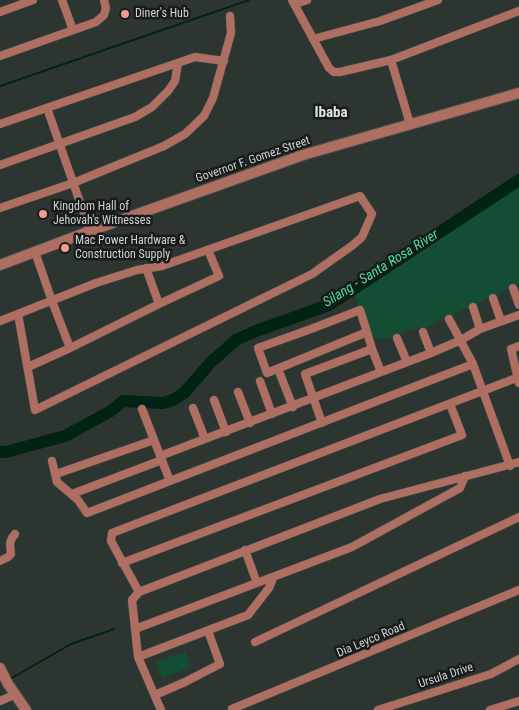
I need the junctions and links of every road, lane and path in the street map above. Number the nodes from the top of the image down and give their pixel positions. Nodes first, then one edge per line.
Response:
1 (33, 0) edge
2 (62, 0) edge
3 (104, 0) edge
4 (307, 0) edge
5 (438, 0) edge
6 (293, 2) edge
7 (519, 11) edge
8 (0, 12) edge
9 (230, 16) dead end
10 (73, 30) junction
11 (313, 39) junction
12 (0, 56) edge
13 (391, 60) junction
14 (224, 61) junction
15 (178, 63) junction
16 (519, 93) edge
17 (47, 108) junction
18 (0, 124) edge
19 (410, 124) junction
20 (60, 145) junction
21 (0, 165) edge
22 (73, 183) junction
23 (0, 208) edge
24 (90, 231) junction
25 (208, 250) junction
26 (35, 252) junction
27 (0, 265) edge
28 (146, 268) junction
29 (513, 288) dead end
30 (493, 298) dead end
31 (52, 301) junction
32 (159, 304) junction
33 (519, 305) edge
34 (473, 307) dead end
35 (18, 314) junction
36 (519, 315) edge
37 (449, 318) dead end
38 (0, 321) edge
39 (501, 321) junction
40 (480, 329) junction
41 (368, 332) junction
42 (423, 332) dead end
43 (397, 338) dead end
44 (461, 340) junction
45 (519, 346) edge
46 (70, 348) junction
47 (372, 349) junction
48 (431, 353) junction
49 (407, 362) junction
50 (473, 364) junction
51 (28, 367) junction
52 (381, 372) junction
53 (280, 374) dead end
54 (518, 379) edge
55 (260, 381) dead end
56 (483, 391) junction
57 (238, 392) dead end
58 (313, 399) junction
59 (214, 400) dead end
60 (450, 404) junction
61 (293, 407) junction
62 (193, 408) dead end
63 (142, 409) dead end
64 (272, 414) junction
65 (250, 423) junction
66 (322, 423) junction
67 (226, 432) junction
68 (154, 440) junction
69 (205, 440) junction
70 (161, 458) junction
71 (52, 461) dead end
72 (519, 462) edge
73 (510, 466) junction
74 (56, 474) junction
75 (465, 476) junction
76 (170, 481) junction
77 (72, 494) junction
78 (519, 517) edge
79 (15, 534) dead end
80 (245, 550) junction
81 (0, 560) edge
82 (122, 563) junction
83 (273, 578) junction
84 (257, 583) junction
85 (519, 590) edge
86 (140, 592) junction
87 (135, 628) junction
88 (208, 631) junction
89 (255, 642) dead end
90 (138, 658) junction
91 (519, 659) edge
92 (4, 676) edge
93 (16, 694) junction
94 (154, 695) junction
95 (0, 700) edge
96 (519, 701) edge
97 (232, 709) edge
98 (26, 710) edge
99 (161, 710) edge
100 (378, 710) edge
101 (490, 710) edge

1 - 8 street
2 - 10 street
3 - 10 street
4 - 6 street
5 - 11 street
6 - 11 street
7 - 13 street
9 - 14 street
10 - 12 street
11 - 13 street
13 - 19 street
14 - 15 street
14 - 22 street
15 - 17 street
15 - 20 street
16 - 19 street, Governor F. Gomez Street
17 - 18 street
17 - 20 street
19 - 24 street, Governor F. Gomez Street
20 - 21 street
20 - 22 street
22 - 23 street
22 - 24 street
24 - 26 street, Governor F. Gomez Street
25 - 28 street
25 - 32 street
25 - 51 street
26 - 27 street, Governor F. Gomez Street
26 - 31 street
28 - 31 street
28 - 32 street
29 - 33 street
30 - 39 street
31 - 35 street
31 - 46 street
32 - 46 street
34 - 40 street
35 - 38 street
35 - 51 street
36 - 39 street
37 - 44 street
39 - 40 street
40 - 44 street
41 - 41 street
41 - 47 street
42 - 48 street
43 - 49 street
44 - 48 street
44 - 50 street
45 - 54 street
46 - 51 street
47 - 52 street
47 - 58 street
48 - 49 street
49 - 52 street
50 - 56 street
50 - 66 street
52 - 58 street
53 - 61 street
54 - 56 street
55 - 64 street
56 - 60 street
56 - 73 street
57 - 65 street
58 - 61 street
58 - 66 street
59 - 67 street
60 - 82 street
60 - 82 street
61 - 64 street
62 - 69 street
63 - 68 street
64 - 65 street
65 - 67 street
66 - 76 street
67 - 69 street
68 - 70 street
68 - 74 street
69 - 70 street
70 - 76 street
70 - 77 street
71 - 74 street
72 - 73 street
73 - 75 street
74 - 77 street
75 - 80 street
75 - 83 street
76 - 77 street
78 - 89 street
79 - 81 street
80 - 84 street
80 - 86 street
82 - 86 street
83 - 84 street
83 - 88 street
84 - 87 street
85 - 97 street, Dia Leyco Road
86 - 87 street
87 - 90 street
88 - 90 street
88 - 94 street
90 - 94 street
91 - 100 street, Ursula Drive
92 - 93 street
93 - 95 street
93 - 98 street
94 - 99 street
96 - 101 street

